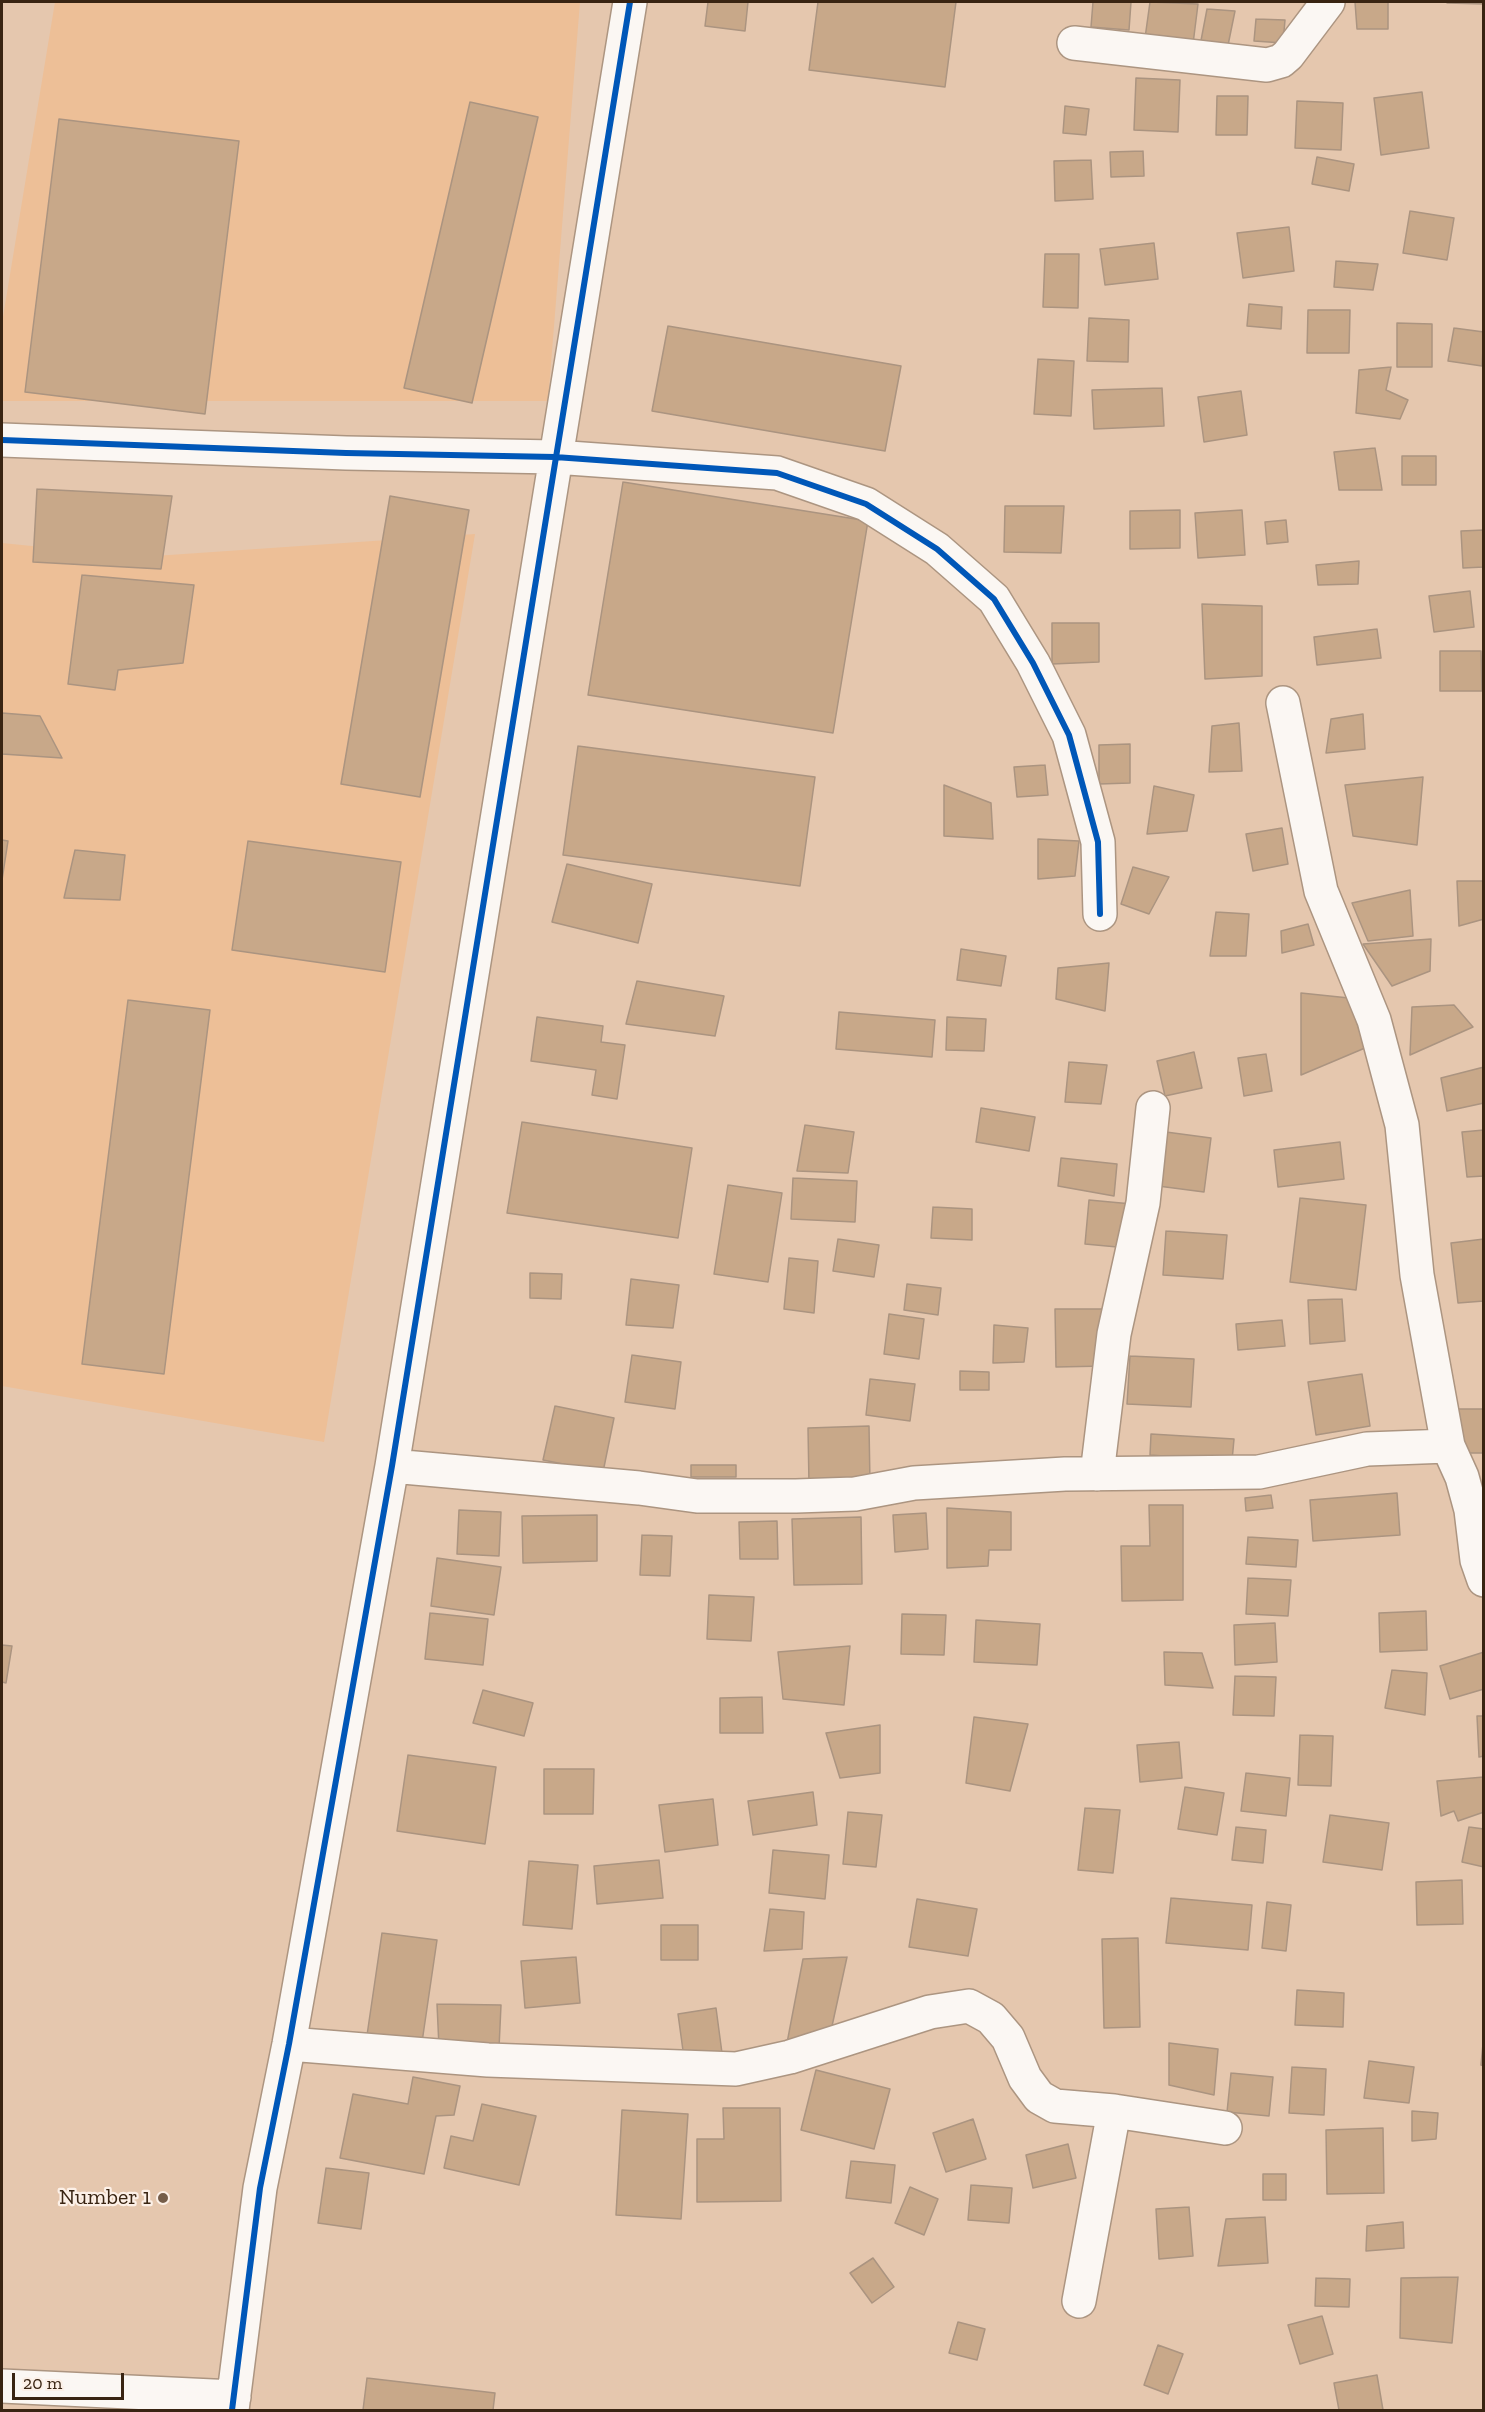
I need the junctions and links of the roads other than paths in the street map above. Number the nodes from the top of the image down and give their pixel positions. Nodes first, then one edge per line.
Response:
1 (630, 2) edge
2 (1328, 2) edge
3 (1074, 43) dead end
4 (2, 440) edge
5 (555, 457) junction
6 (1283, 703) dead end
7 (1100, 914) dead end
8 (1153, 1108) dead end
9 (1448, 1446) junction
10 (392, 1466) junction
11 (1096, 1474) junction
12 (1484, 1580) edge
13 (289, 2044) junction
14 (1114, 2111) junction
15 (1225, 2128) dead end
16 (1078, 2301) dead end
17 (2, 2386) edge
18 (233, 2404) edge

1 - 5 street
2 - 3 street
4 - 5 street
5 - 7 street
5 - 10 street
6 - 9 street
8 - 11 street
9 - 11 street
9 - 12 street
10 - 11 street
10 - 13 street
13 - 14 street
13 - 18 street
14 - 15 street
14 - 16 street
17 - 18 street

